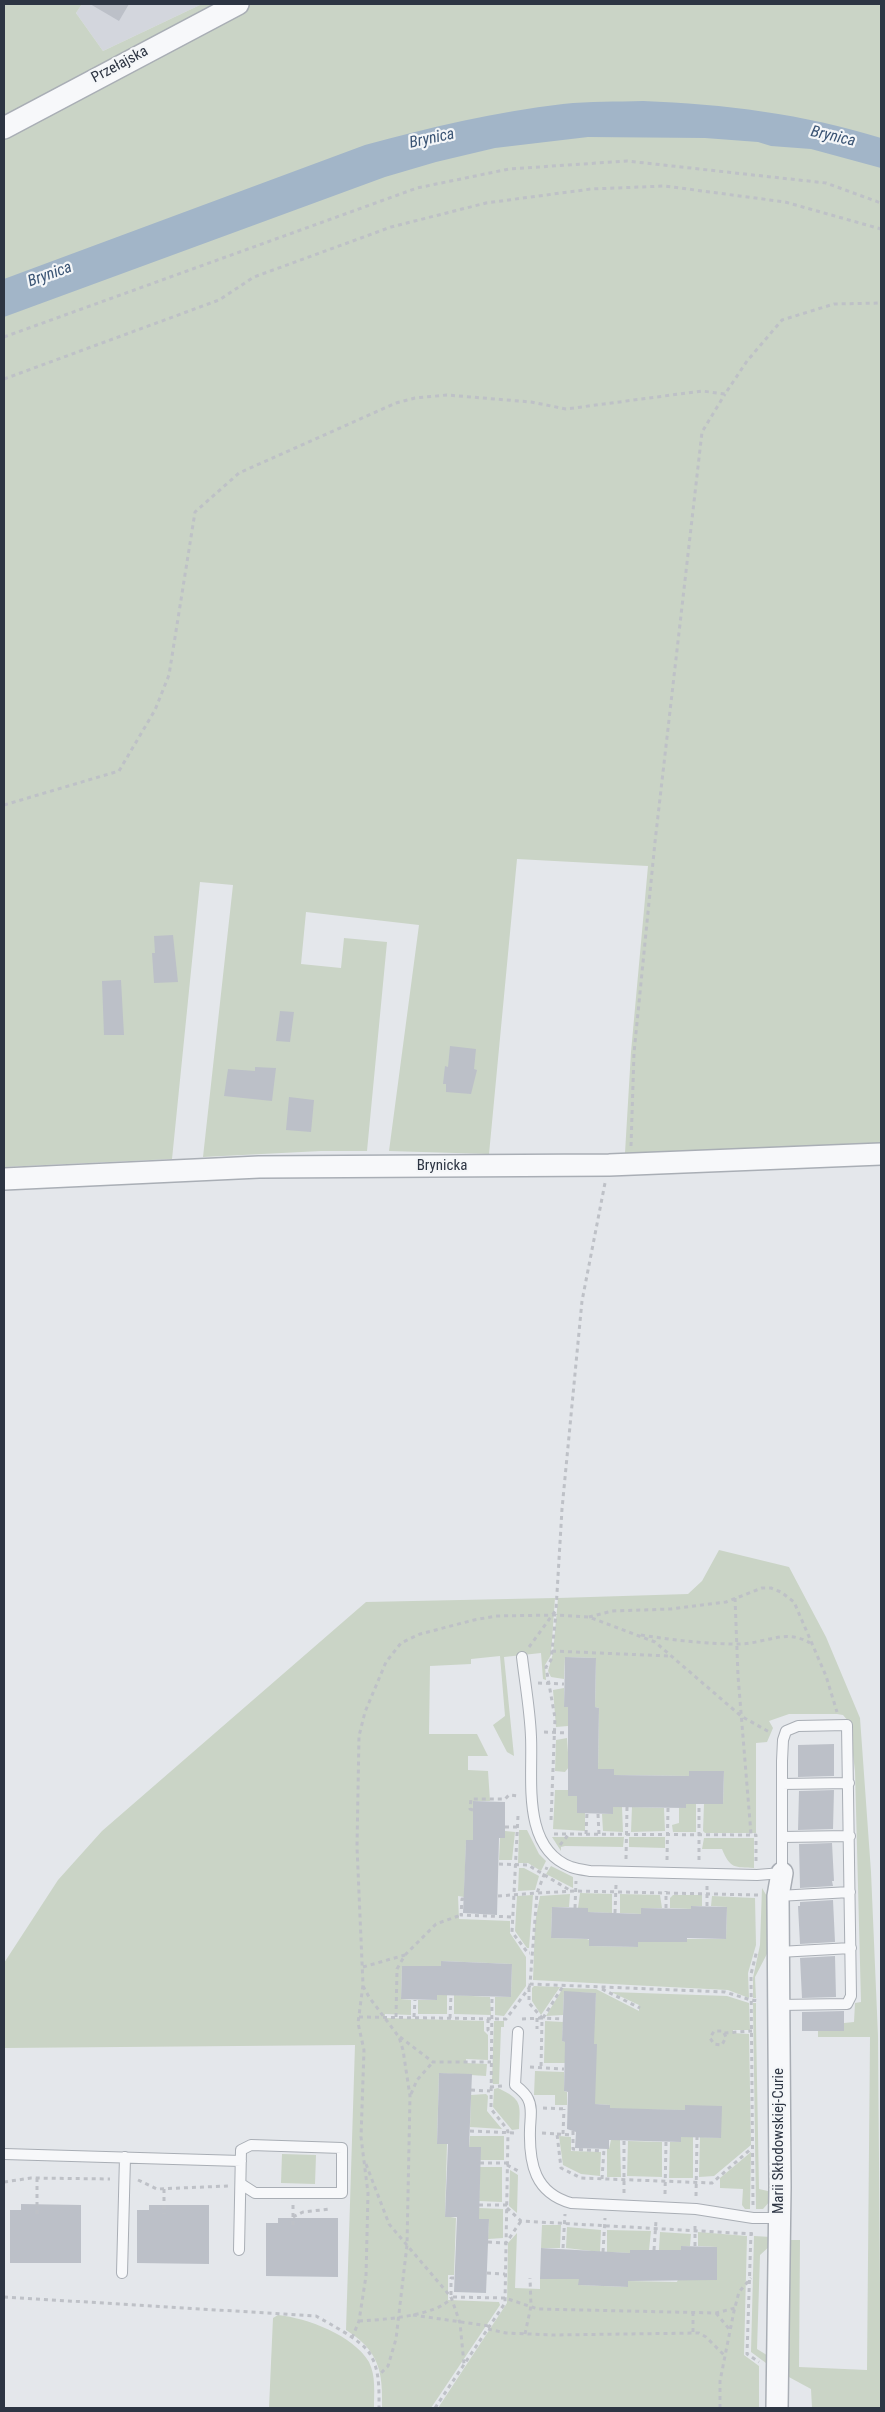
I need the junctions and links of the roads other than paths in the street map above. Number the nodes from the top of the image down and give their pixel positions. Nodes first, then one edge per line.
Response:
1 (238, 4) edge
2 (4, 128) edge
3 (881, 1154) edge
4 (4, 1179) edge
5 (522, 1657) road end
6 (849, 1783) junction
7 (782, 1784) junction
8 (850, 1836) junction
9 (782, 1837) junction
10 (782, 1874) junction
11 (850, 1892) junction
12 (764, 1894) junction
13 (851, 1948) junction
14 (779, 1952) junction
15 (779, 2005) junction
16 (518, 2032) dead end
17 (4, 2154) edge
18 (125, 2157) junction
19 (241, 2161) junction
20 (240, 2184) junction
21 (779, 2218) junction
22 (239, 2250) dead end
23 (122, 2273) dead end
24 (777, 2408) edge

1 - 2 street, Przełajska
3 - 4 street, Brynicka
5 - 10 lane
6 - 7 lane
6 - 7 lane
6 - 8 lane
7 - 9 lane
8 - 9 lane
8 - 11 lane
9 - 10 lane
10 - 12 street, Marii Skłodowskiej-Curie
11 - 12 lane
11 - 13 lane
12 - 14 street, Marii Skłodowskiej-Curie
13 - 14 lane
13 - 15 lane
14 - 15 street, Marii Skłodowskiej-Curie
15 - 21 street, Marii Skłodowskiej-Curie
16 - 21 lane
17 - 18 lane
18 - 19 lane
18 - 23 lane
19 - 20 lane
19 - 20 lane
20 - 22 lane
21 - 24 street, Marii Skłodowskiej-Curie

